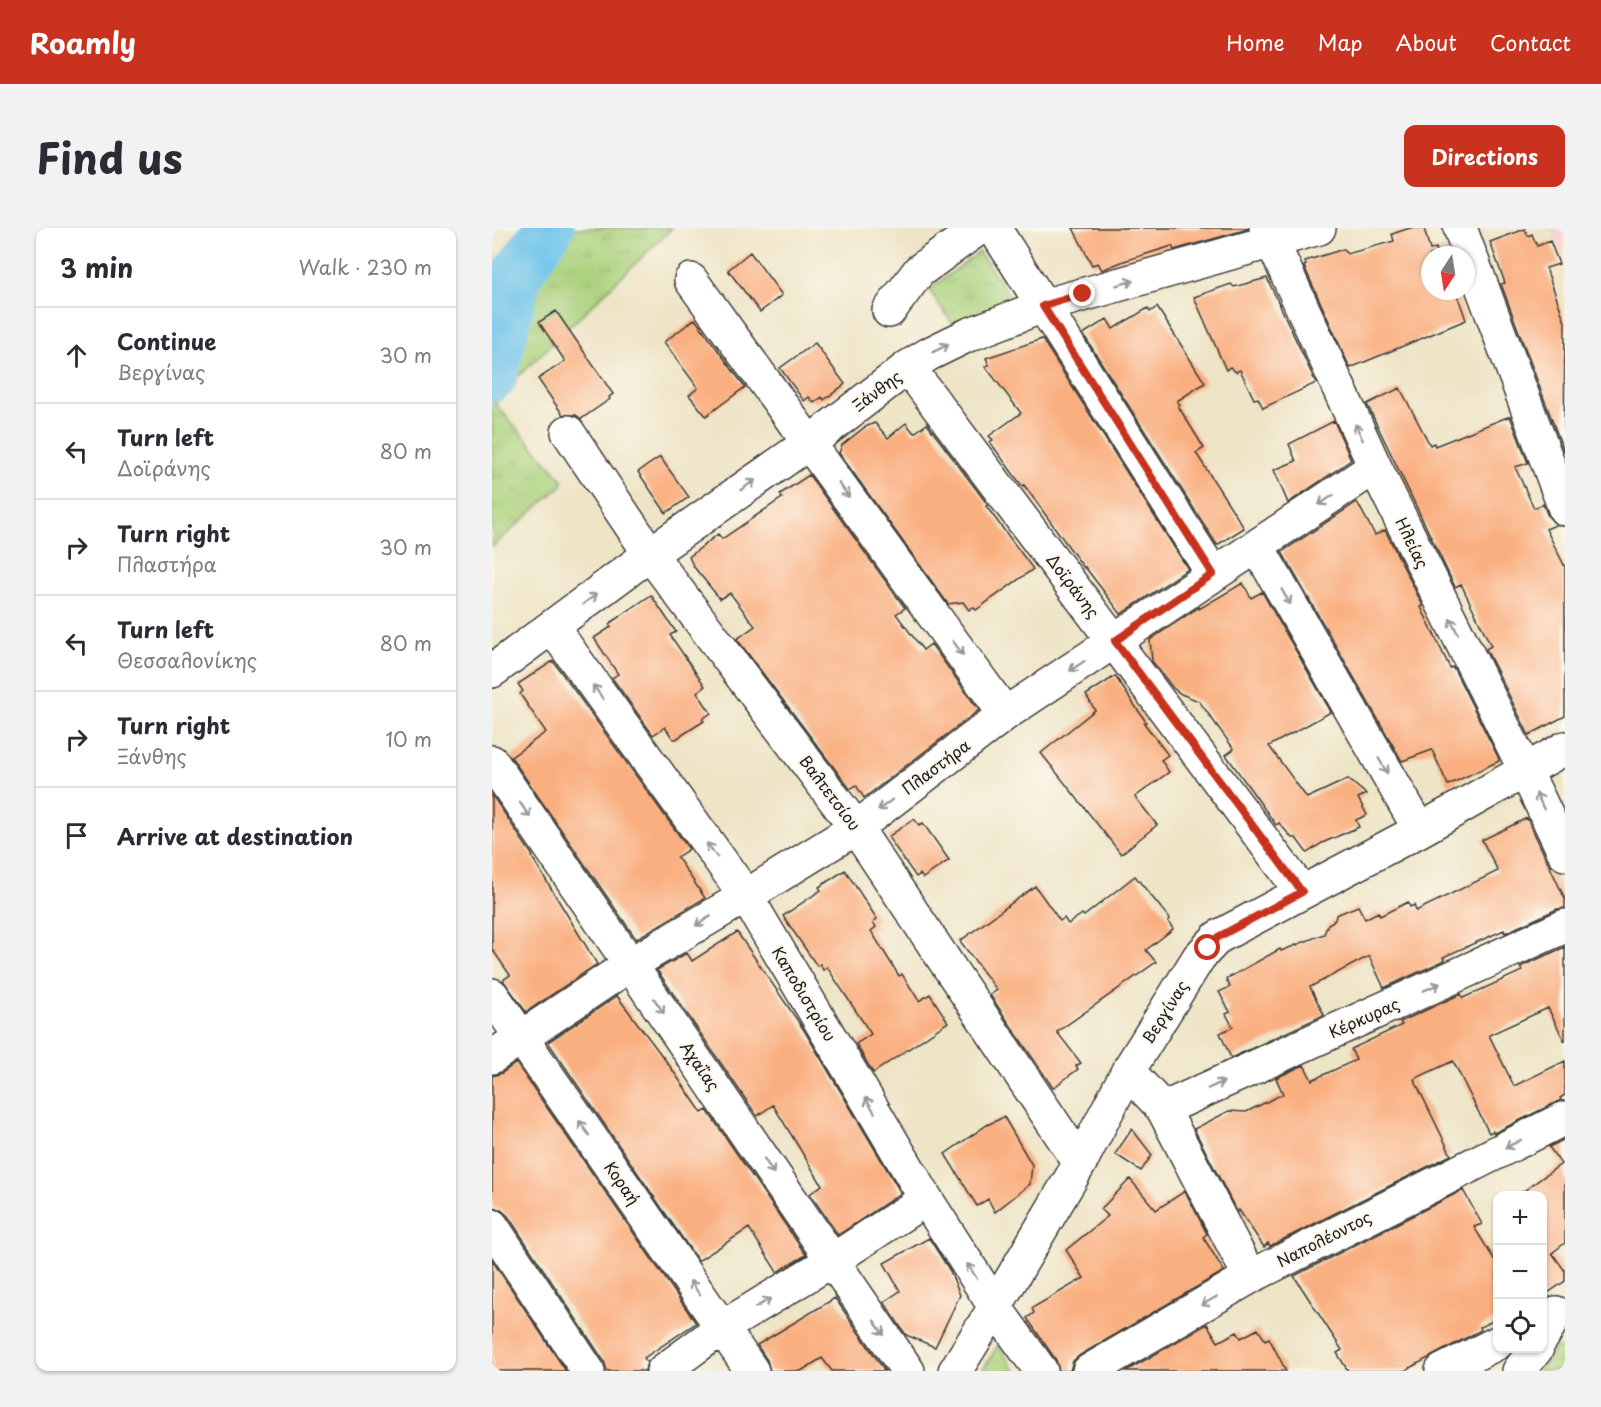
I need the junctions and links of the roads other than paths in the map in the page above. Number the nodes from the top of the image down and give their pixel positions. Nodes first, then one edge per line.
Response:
1 (979, 228) edge
2 (994, 228) edge
3 (1319, 228) edge
4 (1460, 228) edge
5 (1270, 235) edge
6 (691, 280) dead end
7 (1043, 306) junction
8 (889, 311) dead end
9 (908, 367) junction
10 (568, 432) dead end
11 (809, 442) junction
12 (1375, 467) junction
13 (1565, 509) edge
14 (1257, 546) junction
15 (650, 554) junction
16 (1213, 574) junction
17 (552, 627) junction
18 (1115, 641) junction
19 (492, 670) edge
20 (1005, 714) junction
21 (1565, 748) edge
22 (492, 762) edge
23 (1526, 770) junction
24 (856, 828) junction
25 (1420, 830) junction
26 (1565, 854) edge
27 (1302, 892) junction
28 (746, 896) junction
29 (1565, 926) edge
30 (631, 964) junction
31 (492, 995) edge
32 (521, 1038) junction
33 (492, 1057) edge
34 (1128, 1071) junction
35 (1163, 1109) junction
36 (1565, 1118) edge
37 (1080, 1163) junction
38 (926, 1199) junction
39 (492, 1226) edge
40 (833, 1260) junction
41 (1250, 1277) junction
42 (995, 1307) junction
43 (723, 1327) junction
44 (1493, 1345) edge
45 (1533, 1353) edge
46 (588, 1371) edge
47 (663, 1371) edge
48 (752, 1371) edge
49 (908, 1371) edge
50 (955, 1371) edge
51 (1041, 1371) edge
52 (1089, 1371) edge
53 (1442, 1371) edge
54 (1519, 1371) edge

1 - 8 street
2 - 7 street
3 - 5 street, Ξάνθης
4 - 13 street
7 -> 5 street, Ξάνθης
12 -> 5 street, Ηλείας
6 - 11 street
9 -> 7 street, Ξάνθης
7 - 16 street
9 - 11 street, Ξάνθης
9 - 18 street, Δοϊράνης
10 - 15 street, Βαλτετσίου
15 -> 11 street, Ξάνθης
11 -> 20 street
12 -> 14 street, Πλαστήρα
23 -> 12 street, Ηλείας
14 - 16 street, Πλαστήρα
14 -> 25 street
17 -> 15 street, Ξάνθης
15 - 24 street, Βαλτετσίου
16 - 18 street, Πλαστήρα
17 - 19 street, Ξάνθης
28 -> 17 street, Καποδιστρίου
18 -> 20 street, Πλαστήρα
18 - 27 street, Δοϊράνης
20 -> 24 street, Πλαστήρα
21 - 23 street, Βεργίνας
22 -> 30 street, Αχαΐας
23 - 25 street, Βεργίνας
26 -> 23 street, Ηλείας
24 - 28 street, Πλαστήρα
24 - 37 street, Βαλτετσίου
25 - 27 street, Βεργίνας
27 - 34 street, Βεργίνας
28 -> 30 street, Πλαστήρα
38 -> 28 street, Καποδιστρίου
35 -> 29 street, Κέρκυρας
30 - 32 street, Πλαστήρα
30 -> 40 street, Αχαΐας
31 - 32 street, Κοραή
32 - 33 street, Πλαστήρα
43 -> 32 street, Κοραή
34 - 35 street
34 - 37 street, Βεργίνας
35 - 41 street
36 -> 41 street, Ναπολέοντος
37 - 42 street, Βεργίνας
38 - 40 street
42 -> 38 street, Καποδιστρίου
39 - 46 street
43 -> 40 street
40 -> 49 street, Αχαΐας
41 -> 52 street, Ναπολέοντος
42 - 50 street, Βεργίνας
42 - 51 street, Καποδιστρίου
43 - 47 street
43 - 48 street, Κοραή
44 - 53 street
45 - 54 street

